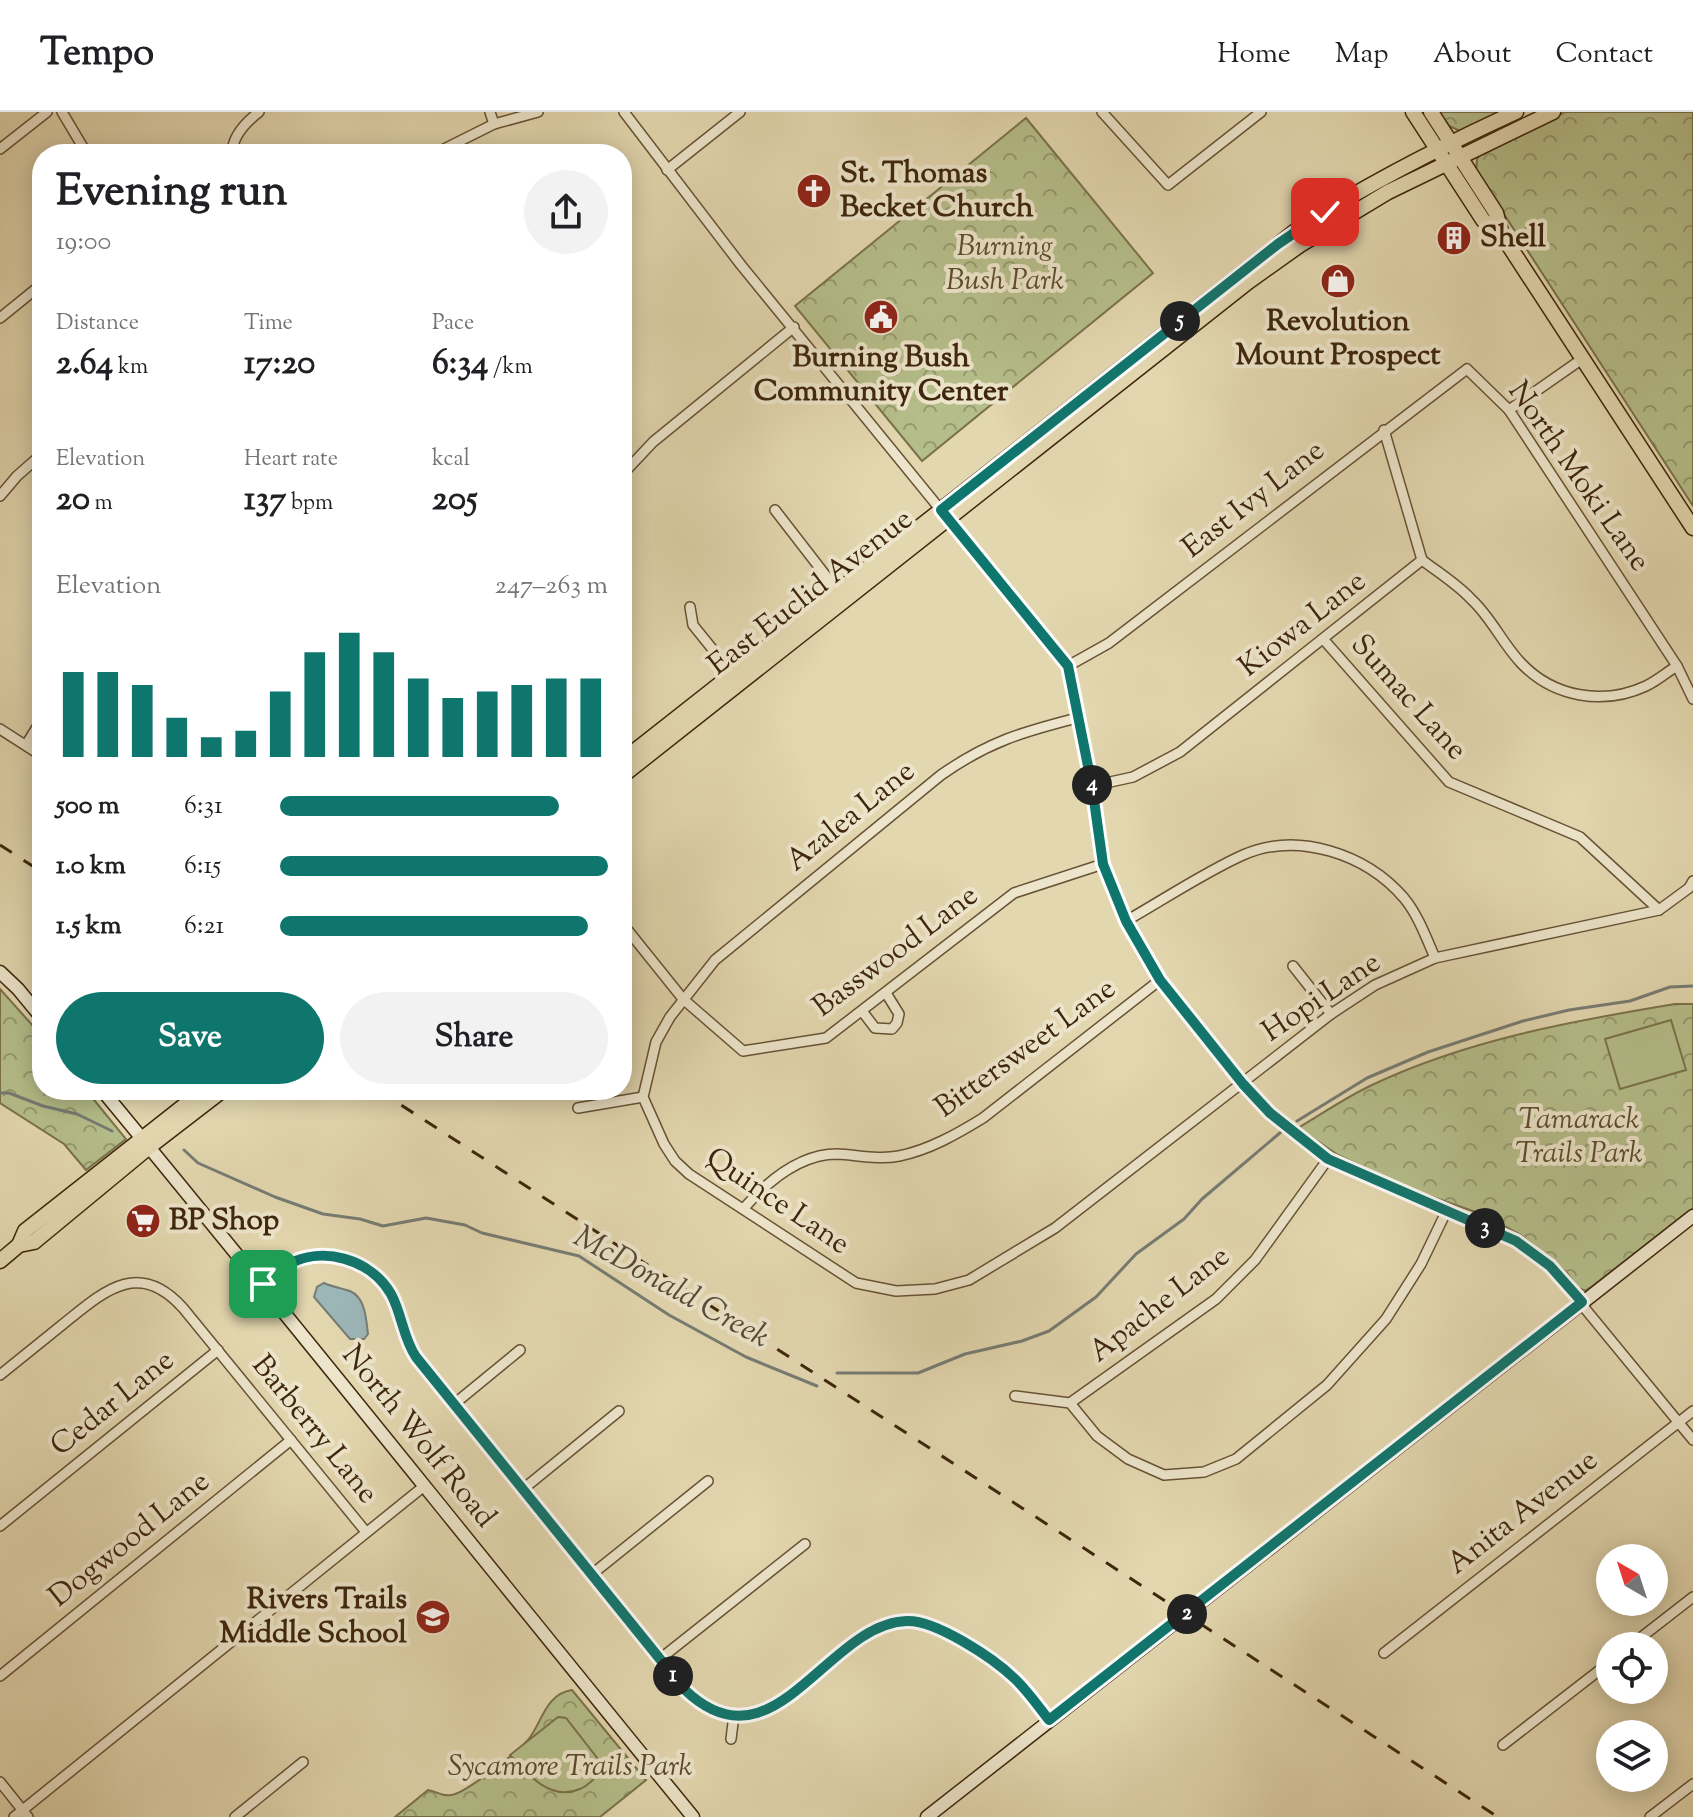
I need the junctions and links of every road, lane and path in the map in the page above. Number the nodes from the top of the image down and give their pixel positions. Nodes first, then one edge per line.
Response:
1 (47, 112) edge
2 (62, 112) edge
3 (259, 112) edge
4 (490, 112) edge
5 (538, 112) edge
6 (624, 112) edge
7 (740, 112) edge
8 (1102, 112) edge
9 (1261, 112) edge
10 (1413, 112) edge
11 (1431, 112) edge
12 (1516, 112) edge
13 (1553, 112) edge
14 (494, 124) junction
15 (1451, 142) junction
16 (81, 144) edge
17 (234, 144) edge
18 (454, 144) edge
19 (0, 149) edge
20 (1436, 149) junction
21 (1459, 156) junction
22 (1444, 163) junction
23 (667, 170) junction
24 (1502, 235) junction
25 (32, 292) edge
26 (0, 318) edge
27 (794, 327) junction
28 (1582, 359) junction
29 (1467, 369) joint
30 (1509, 410) junction
31 (1384, 430) junction
32 (32, 464) edge
33 (632, 464) edge
34 (0, 496) edge
35 (775, 510) dead end
36 (944, 514) junction
37 (1693, 528) edge
38 (1422, 560) junction
39 (842, 595) junction
40 (690, 607) dead end
41 (1324, 640) junction
42 (1068, 666) junction
43 (1677, 666) junction
44 (736, 678) junction
45 (1693, 699) edge
46 (1077, 718) junction
47 (0, 729) edge
48 (32, 735) edge
49 (26, 745) junction
50 (32, 749) edge
51 (632, 754) edge
52 (632, 767) edge
53 (1092, 786) junction
54 (1103, 864) junction
55 (1693, 881) edge
56 (1659, 910) junction
57 (1126, 921) junction
58 (632, 935) edge
59 (1435, 958) junction
60 (1293, 966) dead end
61 (0, 972) edge
62 (1160, 980) junction
63 (886, 993) junction
64 (683, 999) junction
65 (32, 1006) edge
66 (862, 1011) junction
67 (1331, 1014) junction
68 (1243, 1084) junction
69 (643, 1097) junction
70 (632, 1099) edge
71 (110, 1100) edge
72 (193, 1100) edge
73 (208, 1100) edge
74 (625, 1100) edge
75 (578, 1108) dead end
76 (145, 1142) junction
77 (1328, 1159) junction
78 (744, 1208) junction
79 (1447, 1210) junction
80 (1693, 1216) edge
81 (0, 1261) edge
82 (263, 1284) junction
83 (935, 1289) joint
84 (1582, 1302) junction
85 (218, 1350) junction
86 (520, 1350) dead end
87 (0, 1375) edge
88 (1015, 1396) dead end
89 (1070, 1403) junction
90 (453, 1405) junction
91 (619, 1411) dead end
92 (1693, 1411) edge
93 (1679, 1422) junction
94 (291, 1440) junction
95 (1693, 1440) edge
96 (708, 1481) dead end
97 (423, 1487) junction
98 (522, 1490) junction
99 (0, 1526) edge
100 (366, 1532) junction
101 (805, 1544) dead end
102 (591, 1575) junction
103 (1693, 1597) edge
104 (1648, 1632) edge
105 (1384, 1653) dead end
106 (660, 1659) junction
107 (1596, 1673) edge
108 (0, 1676) edge
109 (734, 1715) junction
110 (1049, 1720) junction
111 (731, 1739) dead end
112 (1503, 1745) dead end
113 (303, 1762) dead end
114 (0, 1782) edge
115 (1693, 1784) edge
116 (25, 1813) edge
117 (14, 1817) edge
118 (235, 1817) edge
119 (693, 1817) edge
120 (927, 1817) edge
121 (1650, 1817) edge

1 - 19 street
2 - 16 street
3 - 17 street
4 - 14 street
5 - 14 street
6 - 23 street
7 - 23 street
8 - 9 street
10 - 20 main road
11 - 15 main road
12 - 15 main road, East Euclid Avenue
13 - 21 main road, East Euclid Avenue
14 - 18 street
15 - 20 main road, East Euclid Avenue
15 - 21 main road
20 - 22 main road
20 - 36 main road, East Euclid Avenue
21 - 22 main road, East Euclid Avenue
21 - 24 main road
22 - 24 main road
22 - 36 main road, East Euclid Avenue
23 - 27 street
24 - 28 main road
25 - 26 street
27 - 33 street
27 - 36 street
28 - 30 street
28 - 37 main road
29 - 30 street, North Moki Lane
29 - 31 street, East Ivy Lane
30 - 43 street, North Moki Lane
31 - 38 street
31 - 42 street, East Ivy Lane
32 - 34 street
35 - 39 street
36 - 39 main road, East Euclid Avenue
36 - 42 street
38 - 41 street, Kiowa Lane
38 - 43 street
39 - 44 main road, East Euclid Avenue
40 - 44 street
41 - 53 street, Kiowa Lane
41 - 56 street, Sumac Lane
42 - 46 street
43 - 45 street, North Moki Lane
44 - 51 main road, East Euclid Avenue
44 - 52 main road, East Euclid Avenue
46 - 53 street
46 - 64 street, Azalea Lane
47 - 49 street
48 - 49 street
49 - 50 street
53 - 54 street
54 - 57 street
54 - 63 street, Basswood Lane
55 - 56 street, Hopi Lane
56 - 59 street, Hopi Lane
57 - 59 street
57 - 62 street
58 - 64 street, Basswood Lane
59 - 67 street, Hopi Lane
60 - 67 street
61 - 65 main road
62 - 68 street
62 - 78 street, Bittersweet Lane
63 - 66 street, Basswood Lane
63 - 66 street
64 - 66 street, Basswood Lane
64 - 69 street
67 - 68 street, Hopi Lane
68 - 77 street
68 - 83 street, Hopi Lane
69 - 70 street
69 - 78 street, Quince Lane
71 - 76 main road, North Wolf Road
72 - 76 main road
73 - 76 main road
74 - 75 street
76 - 81 main road
76 - 82 main road, North Wolf Road
77 - 79 street
77 - 89 street, Apache Lane
78 - 83 street, Quince Lane
79 - 84 street
79 - 89 street
80 - 84 main road
82 - 90 street
82 - 97 main road, North Wolf Road
84 - 93 street
84 - 110 main road
85 - 87 street, Barberry Lane
85 - 94 street, Barberry Lane
85 - 99 street, Cedar Lane
86 - 90 street
88 - 89 street
90 - 98 street
91 - 98 street
92 - 93 street, Anita Avenue
93 - 95 street
93 - 105 street, Anita Avenue
94 - 100 street, Barberry Lane
94 - 108 street, Dogwood Lane
96 - 102 street
97 - 100 street
97 - 119 main road, North Wolf Road
98 - 102 street
100 - 116 street
101 - 106 street
102 - 106 street
103 - 104 street
106 - 109 street
107 - 112 street
109 - 110 street
109 - 111 street
110 - 120 main road
113 - 118 street
114 - 116 street
115 - 121 street
116 - 117 street

